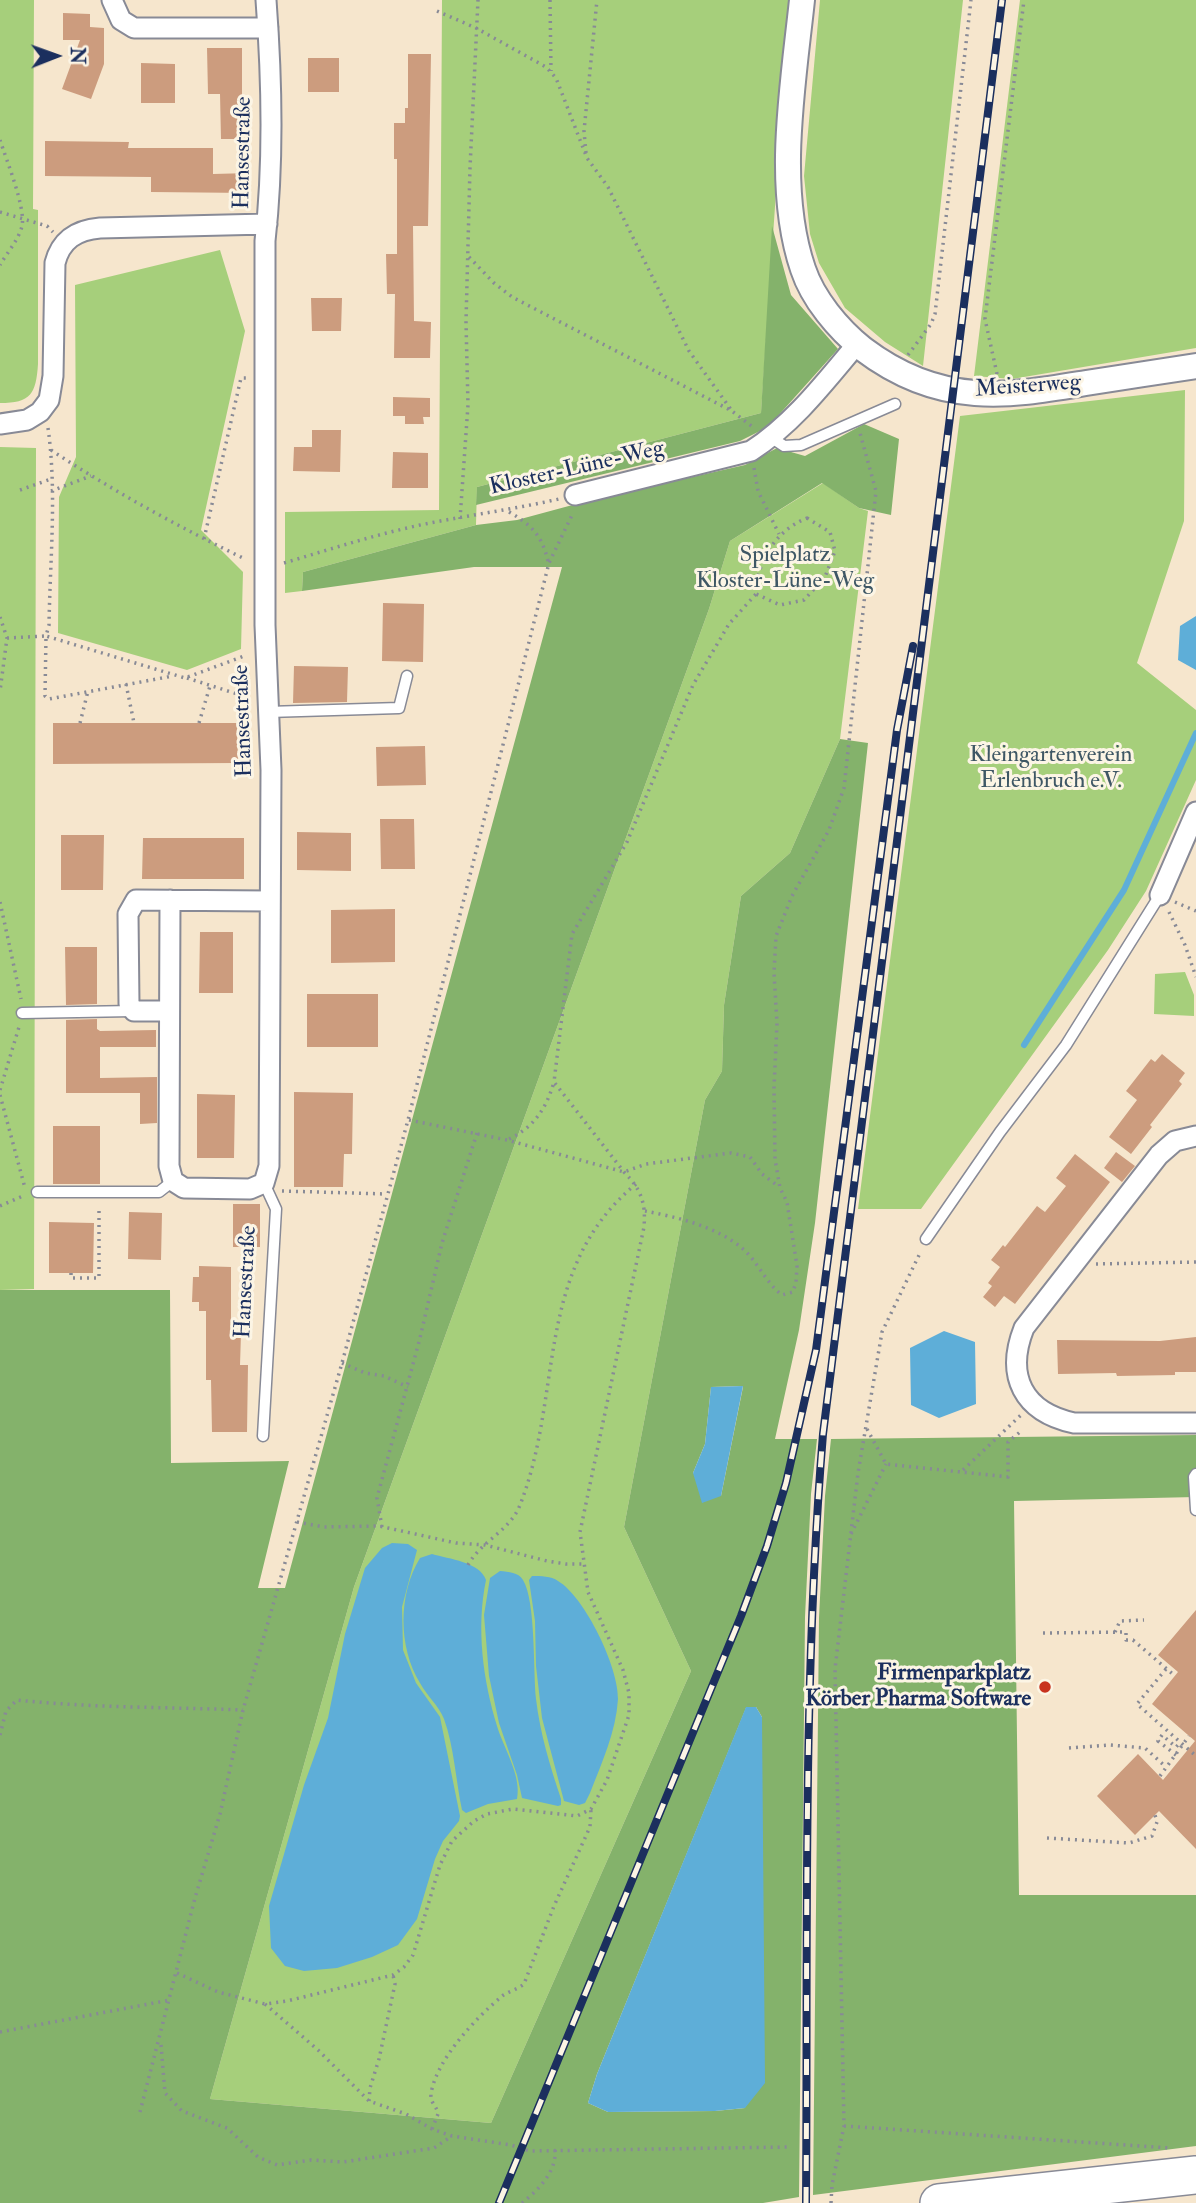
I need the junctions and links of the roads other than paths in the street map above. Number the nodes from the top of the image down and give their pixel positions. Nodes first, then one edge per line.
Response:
1 (113, 0) edge
2 (267, 0) edge
3 (802, 0) edge
4 (268, 28) junction
5 (267, 224) junction
6 (857, 344) junction
7 (1196, 366) edge
8 (895, 404) dead end
9 (0, 424) edge
10 (772, 438) junction
11 (582, 494) road end
12 (407, 676) dead end
13 (268, 705) junction
14 (1196, 813) edge
15 (1160, 895) joint
16 (170, 900) junction
17 (270, 901) junction
18 (134, 1011) junction
19 (170, 1011) junction
20 (22, 1013) road end
21 (1196, 1136) edge
22 (173, 1181) junction
23 (264, 1183) junction
24 (37, 1192) dead end
25 (926, 1240) road end
26 (1196, 1423) edge
27 (263, 1436) dead end
28 (1196, 1474) edge
29 (1196, 1510) edge
30 (1189, 2162) edge
31 (939, 2203) edge

1 - 4 street
2 - 4 street, Hansestraße
3 - 6 street, Meisterweg
4 - 5 street, Hansestraße
5 - 9 street
5 - 13 street, Hansestraße
6 - 7 street, Meisterweg
6 - 10 street, Kloster-Lüne-Weg
8 - 10 lane
10 - 11 street, Kloster-Lüne-Weg
12 - 13 lane
13 - 17 street, Hansestraße
14 - 15 street
15 - 25 lane
16 - 17 street
16 - 18 street
16 - 19 street
17 - 23 street, Hansestraße
18 - 19 street
18 - 20 lane
19 - 22 street
21 - 26 street
22 - 23 street
22 - 24 lane
23 - 27 lane, Hansestraße
28 - 29 lane
30 - 31 highway

